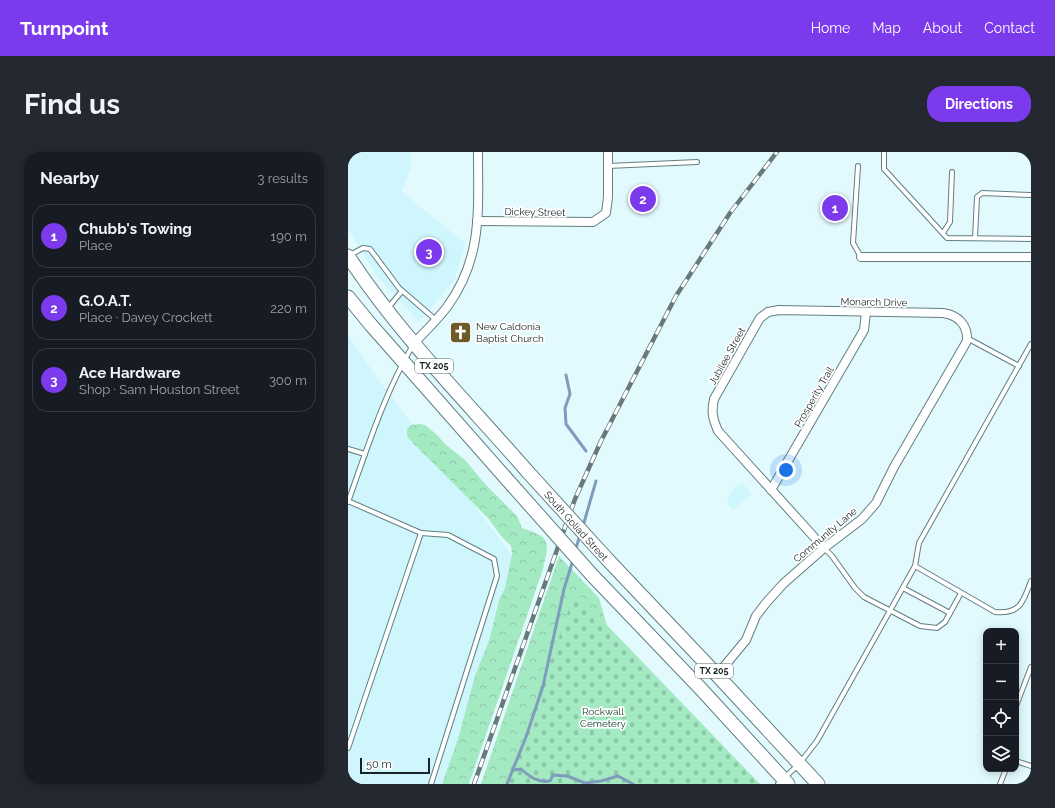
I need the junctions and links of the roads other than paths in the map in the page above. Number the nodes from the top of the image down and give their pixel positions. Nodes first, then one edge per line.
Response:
1 (478, 152) edge
2 (608, 152) edge
3 (884, 152) edge
4 (698, 162) dead end
5 (608, 166) junction
6 (858, 166) dead end
7 (952, 172) dead end
8 (1031, 195) edge
9 (477, 221) junction
10 (943, 233) junction
11 (975, 238) junction
12 (1031, 239) edge
13 (348, 256) edge
14 (861, 257) joint
15 (1031, 257) edge
16 (402, 291) junction
17 (348, 297) edge
18 (387, 310) junction
19 (768, 312) joint
20 (866, 312) junction
21 (436, 320) junction
22 (967, 338) junction
23 (414, 343) junction
24 (1031, 344) edge
25 (403, 362) junction
26 (1019, 366) junction
27 (348, 449) edge
28 (365, 454) junction
29 (771, 490) junction
30 (348, 501) edge
31 (421, 533) junction
32 (824, 548) junction
33 (915, 566) junction
34 (1031, 581) edge
35 (903, 588) junction
36 (961, 593) junction
37 (890, 611) junction
38 (950, 613) junction
39 (1031, 667) edge
40 (717, 675) junction
41 (1018, 700) edge
42 (348, 748) edge
43 (1019, 762) edge
44 (799, 764) junction
45 (1031, 766) edge
46 (1005, 772) edge
47 (783, 782) edge
48 (432, 784) edge
49 (818, 784) edge
50 (1000, 784) edge

1 - 9 street
2 - 5 street
3 - 10 lane
4 - 5 lane
5 - 9 street, Dickey Street
6 - 14 lane
7 - 10 lane
8 - 11 lane
9 - 21 street
10 - 11 lane
11 - 12 lane
13 - 16 lane
13 - 18 main road, South Goliad Street / TX 205
14 - 15 street
16 - 18 lane
16 - 21 lane
17 - 25 main road, South Goliad Street / TX 205
18 - 23 main road, South Goliad Street / TX 205
19 - 20 street, Monarch Drive
19 - 29 street, Jubilee Street
20 - 22 street, Monarch Drive
20 - 29 street, Prosperity Trail
21 - 23 street
22 - 26 lane
22 - 32 street, Community Lane
23 - 25 lane
23 - 40 main road, South Goliad Street / TX 205, bridge
24 - 26 lane
25 - 28 lane
25 - 47 main road, South Goliad Street / TX 205, bridge
26 - 33 lane
27 - 28 lane
28 - 30 lane
29 - 32 street
30 - 31 lane
31 - 42 lane
31 - 48 lane
32 - 37 lane
32 - 40 street, Community Lane
33 - 35 lane
33 - 36 lane
34 - 36 lane
35 - 37 lane
35 - 38 lane
36 - 38 lane
37 - 38 lane
37 - 44 lane
39 - 41 lane
40 - 44 main road, South Goliad Street / TX 205
43 - 45 lane
44 - 47 lane
44 - 49 main road, South Goliad Street / TX 205
46 - 50 lane

